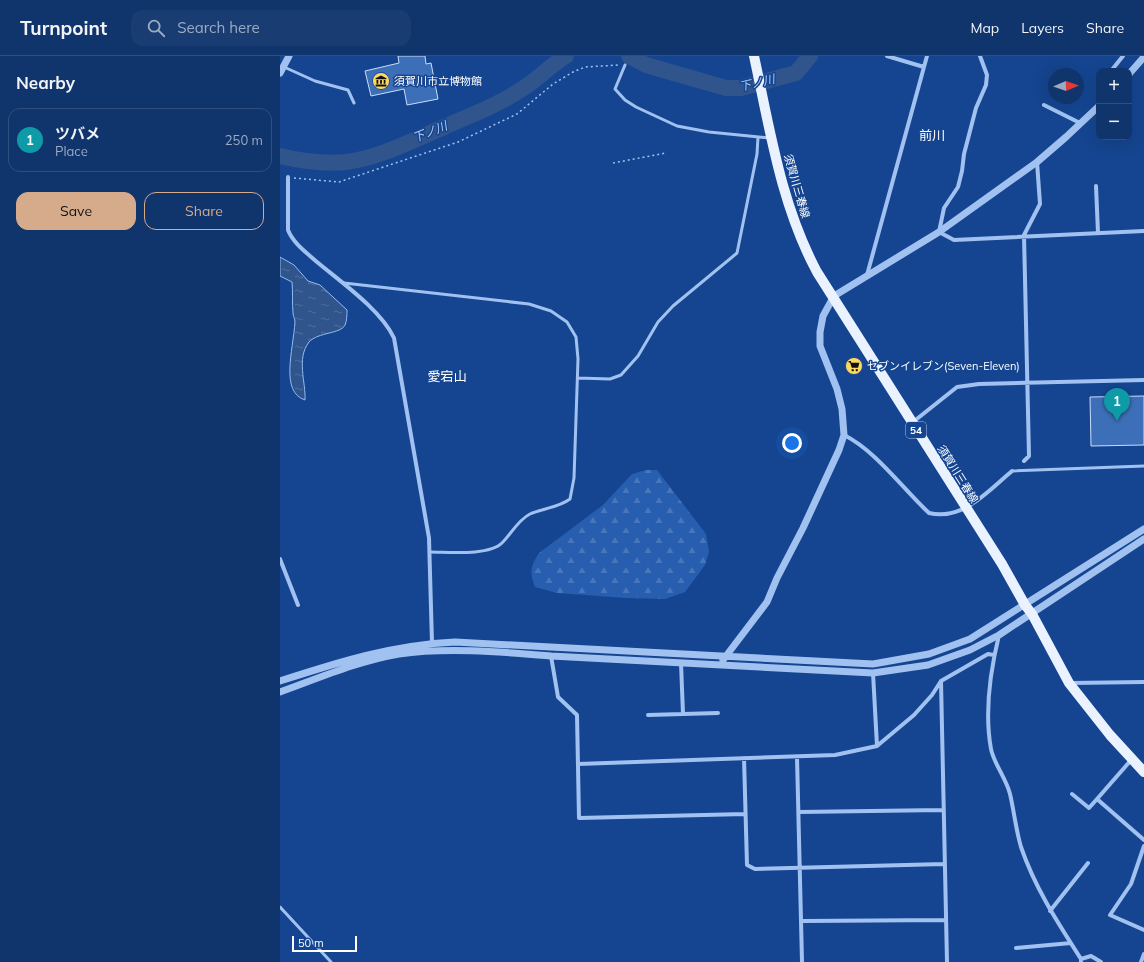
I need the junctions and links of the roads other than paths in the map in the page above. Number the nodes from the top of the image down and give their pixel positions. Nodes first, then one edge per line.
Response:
1 (289, 56) edge
2 (754, 56) edge
3 (887, 56) edge
4 (927, 56) edge
5 (980, 56) edge
6 (1123, 56) edge
7 (1144, 57) edge
8 (626, 64) road end
9 (924, 67) junction
10 (1113, 68) edge
11 (282, 70) edge
12 (1132, 71) edge
13 (354, 103) dead end
14 (1044, 105) dead end
15 (1096, 109) edge
16 (1081, 124) junction
17 (758, 137) junction
18 (772, 138) junction
19 (1037, 162) junction
20 (288, 177) road end
21 (1096, 186) dead end
22 (1144, 231) edge
23 (938, 232) junction
24 (1098, 233) junction
25 (1024, 235) junction
26 (867, 276) junction
27 (342, 283) junction
28 (834, 296) junction
29 (578, 378) junction
30 (1144, 380) edge
31 (1027, 383) junction
32 (912, 423) junction
33 (844, 435) junction
34 (1024, 462) dead end
35 (1144, 466) edge
36 (1012, 470) joint
37 (965, 509) junction
38 (1144, 529) edge
39 (1144, 539) edge
40 (430, 552) junction
41 (280, 559) edge
42 (281, 565) edge
43 (298, 605) dead end
44 (1025, 606) junction
45 (1032, 614) junction
46 (999, 635) junction
47 (432, 643) junction
48 (994, 655) junction
49 (551, 656) junction
50 (724, 657) junction
51 (681, 663) junction
52 (721, 665) junction
53 (873, 673) junction
54 (280, 681) edge
55 (941, 681) junction
56 (1144, 682) edge
57 (1069, 683) junction
58 (280, 692) edge
59 (718, 713) dead end
60 (683, 714) junction
61 (648, 715) dead end
62 (877, 746) junction
63 (797, 757) junction
64 (744, 758) junction
65 (1132, 759) junction
66 (578, 764) junction
67 (1144, 772) edge
68 (1072, 794) dead end
69 (1097, 799) junction
70 (942, 810) junction
71 (799, 812) junction
72 (744, 814) junction
73 (1144, 840) edge
74 (1144, 846) edge
75 (1088, 863) dead end
76 (944, 864) junction
77 (800, 868) junction
78 (280, 907) edge
79 (1050, 911) junction
80 (945, 920) junction
81 (802, 921) junction
82 (1144, 930) edge
83 (1071, 943) junction
84 (1016, 948) dead end
85 (1144, 954) edge
86 (1081, 960) edge
87 (331, 962) edge
88 (802, 962) edge
89 (947, 962) edge
90 (1101, 962) edge
91 (1140, 962) edge

1 - 11 street
2 - 18 main road, 須賀川三春線 / 54
3 - 9 street
4 - 9 street
5 - 23 street
6 - 10 street
7 - 12 street
8 - 17 lane
9 - 26 street
11 - 13 lane
14 - 16 street
15 - 16 street
16 - 19 street
17 - 18 lane
17 - 29 lane
18 - 28 main road, 須賀川三春線 / 54
19 - 23 street
19 - 25 street
20 - 27 street
21 - 24 street
22 - 24 street
23 - 25 street
23 - 26 street
24 - 25 street
25 - 31 street
26 - 28 street
27 - 29 lane
27 - 40 street
28 - 32 main road, 須賀川三春線 / 54
28 - 33 street
29 - 40 lane
30 - 31 street
31 - 32 street
31 - 34 street
32 - 37 main road, 須賀川三春線 / 54
33 - 37 street
33 - 50 street
35 - 36 lane
36 - 37 street
37 - 44 main road, 須賀川三春線 / 54
38 - 44 street
39 - 45 street
40 - 47 street
41 - 42 street
42 - 43 street
44 - 45 main road, 須賀川三春線 / 54
44 - 50 street
45 - 46 street
45 - 57 main road, 須賀川三春線 / 54
46 - 48 street
46 - 53 street
47 - 50 street
47 - 54 street
48 - 55 street
48 - 79 street
49 - 51 street
49 - 58 street
49 - 66 street
50 - 52 street
51 - 52 street
51 - 60 street
52 - 53 street
53 - 62 street
55 - 62 street
55 - 70 street
56 - 57 street
57 - 65 main road, 須賀川三春線 / 54
59 - 60 street
60 - 61 street
62 - 63 street
63 - 64 street
63 - 71 street
64 - 66 street
64 - 72 street
65 - 67 main road, 須賀川三春線 / 54
65 - 69 street
66 - 72 street
68 - 69 street
69 - 73 street
70 - 71 street
70 - 76 street
71 - 77 street
72 - 77 street
74 - 82 street
75 - 79 street
76 - 77 street
76 - 80 street
77 - 81 street
78 - 87 lane
79 - 83 street
80 - 81 street
80 - 89 street
81 - 88 street
83 - 84 street
83 - 86 street
85 - 91 street
86 - 90 street

